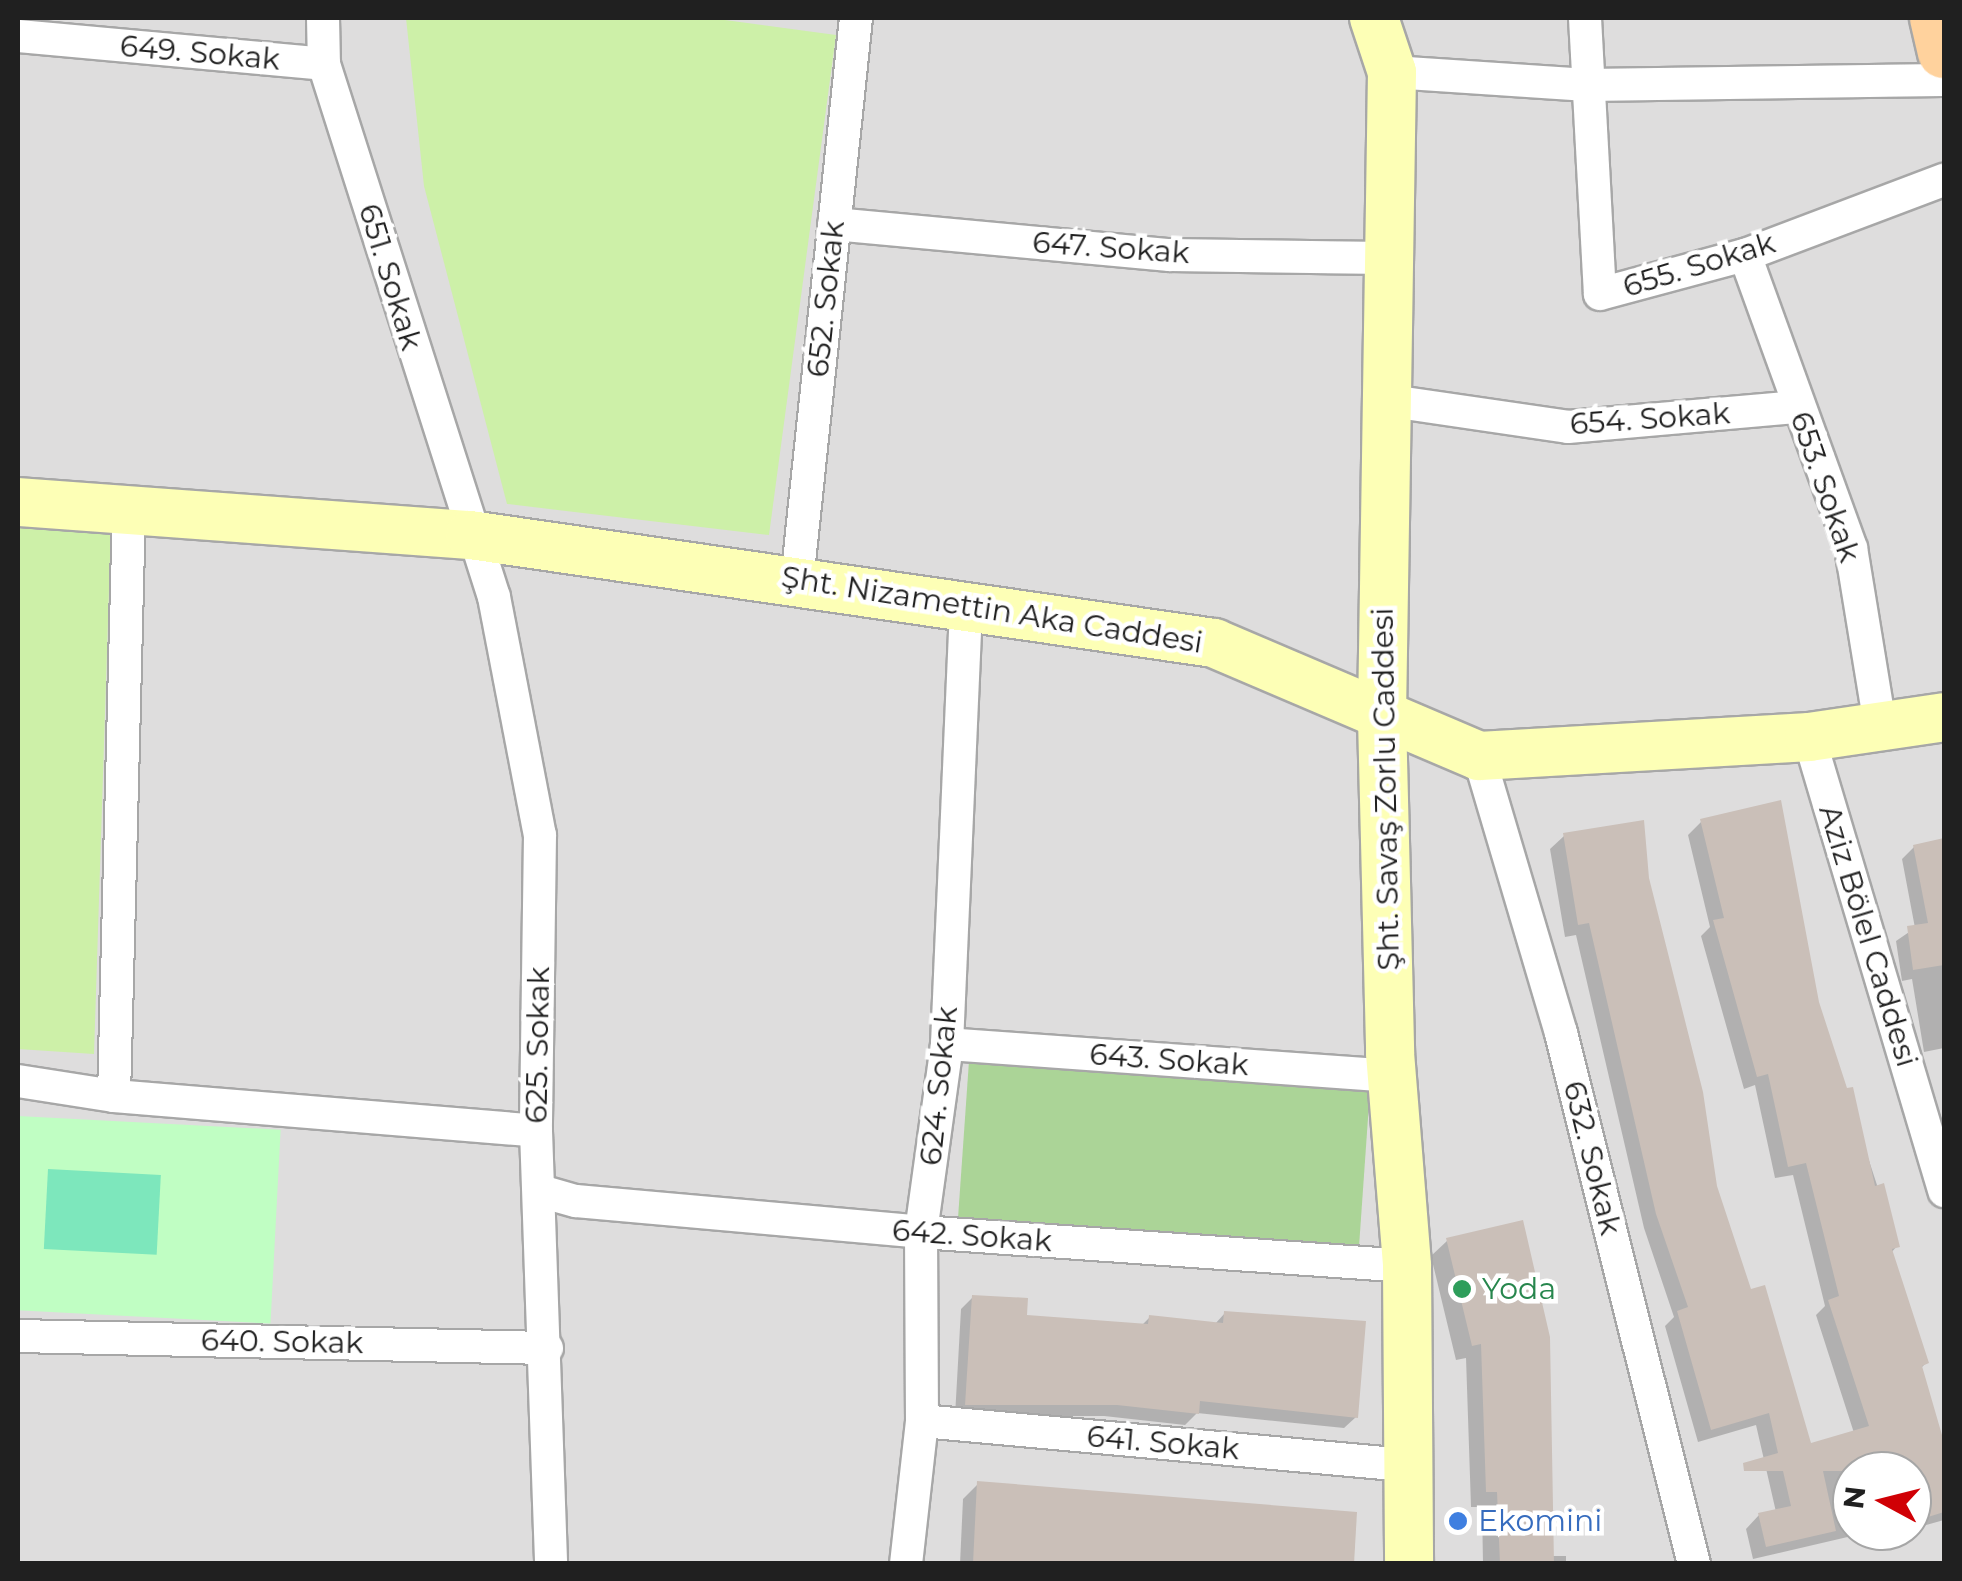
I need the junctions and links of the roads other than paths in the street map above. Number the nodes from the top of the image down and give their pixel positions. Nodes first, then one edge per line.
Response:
1 (323, 18) edge
2 (1374, 18) edge
3 (1585, 18) edge
4 (1936, 18) edge
5 (847, 19) edge
6 (18, 36) edge
7 (1944, 52) edge
8 (324, 64) junction
9 (1392, 72) junction
10 (1944, 80) edge
11 (1588, 85) junction
12 (1944, 180) edge
13 (834, 224) junction
14 (1745, 255) junction
15 (1388, 258) junction
16 (1384, 400) junction
17 (1798, 407) junction
18 (18, 502) edge
19 (129, 510) junction
20 (470, 535) junction
21 (797, 581) junction
22 (966, 606) junction
23 (1944, 716) edge
24 (1382, 718) junction
25 (1880, 726) junction
26 (1809, 737) junction
27 (1479, 756) junction
28 (947, 1044) junction
29 (1392, 1076) junction
30 (18, 1080) edge
31 (114, 1096) junction
32 (536, 1131) junction
33 (540, 1191) junction
34 (1944, 1191) edge
35 (921, 1232) junction
36 (1407, 1266) junction
37 (18, 1336) edge
38 (547, 1348) junction
39 (922, 1421) junction
40 (1404, 1465) junction
41 (551, 1564) edge
42 (906, 1564) edge
43 (1409, 1564) edge
44 (1694, 1564) edge

1 - 8 street, 651. Sokak
2 - 9 street, Şht. Savaş Zorlu Caddesi
3 - 11 street, 655. Sokak
4 - 7 main road
5 - 13 street, 652. Sokak
6 - 8 street, 649. Sokak
8 - 20 street, 651. Sokak
9 - 11 street
9 - 15 street, Şht. Savaş Zorlu Caddesi
10 - 11 street
11 - 14 street, 655. Sokak
12 - 14 street, 655. Sokak
13 - 15 street, 647. Sokak
13 - 21 street, 652. Sokak
14 - 17 street, 653. Sokak
15 - 16 street, Şht. Savaş Zorlu Caddesi
16 - 17 street, 654. Sokak
16 - 24 street, Şht. Savaş Zorlu Caddesi
17 - 25 street, 653. Sokak
18 - 19 street, Şht. Nizamettin Aka Caddesi
19 - 20 street, Şht. Nizamettin Aka Caddesi
19 - 31 street
20 - 21 street, Şht. Nizamettin Aka Caddesi
20 - 32 street, 625. Sokak
21 - 22 street, Şht. Nizamettin Aka Caddesi
22 - 24 street, Şht. Nizamettin Aka Caddesi
22 - 28 street, 624. Sokak
23 - 25 street, Şht. Nizamettin Aka Caddesi
24 - 27 street, Şht. Nizamettin Aka Caddesi
24 - 29 street, Şht. Savaş Zorlu Caddesi
25 - 26 street, Şht. Nizamettin Aka Caddesi
26 - 27 street, Şht. Nizamettin Aka Caddesi
26 - 34 street, Aziz Bölel Caddesi
27 - 44 street, 632. Sokak
28 - 29 street, 643. Sokak
28 - 35 street, 624. Sokak
29 - 36 street, Şht. Savaş Zorlu Caddesi
30 - 31 street
31 - 32 street
32 - 33 street, 625. Sokak
33 - 35 street, 642. Sokak
33 - 38 street, 625. Sokak
35 - 36 street, 642. Sokak
35 - 39 street, 624. Sokak
36 - 40 street, Şht. Savaş Zorlu Caddesi
37 - 38 street, 640. Sokak
38 - 41 street, 625. Sokak
39 - 40 street, 641. Sokak
39 - 42 street, 624. Sokak
40 - 43 street, Şht. Savaş Zorlu Caddesi

